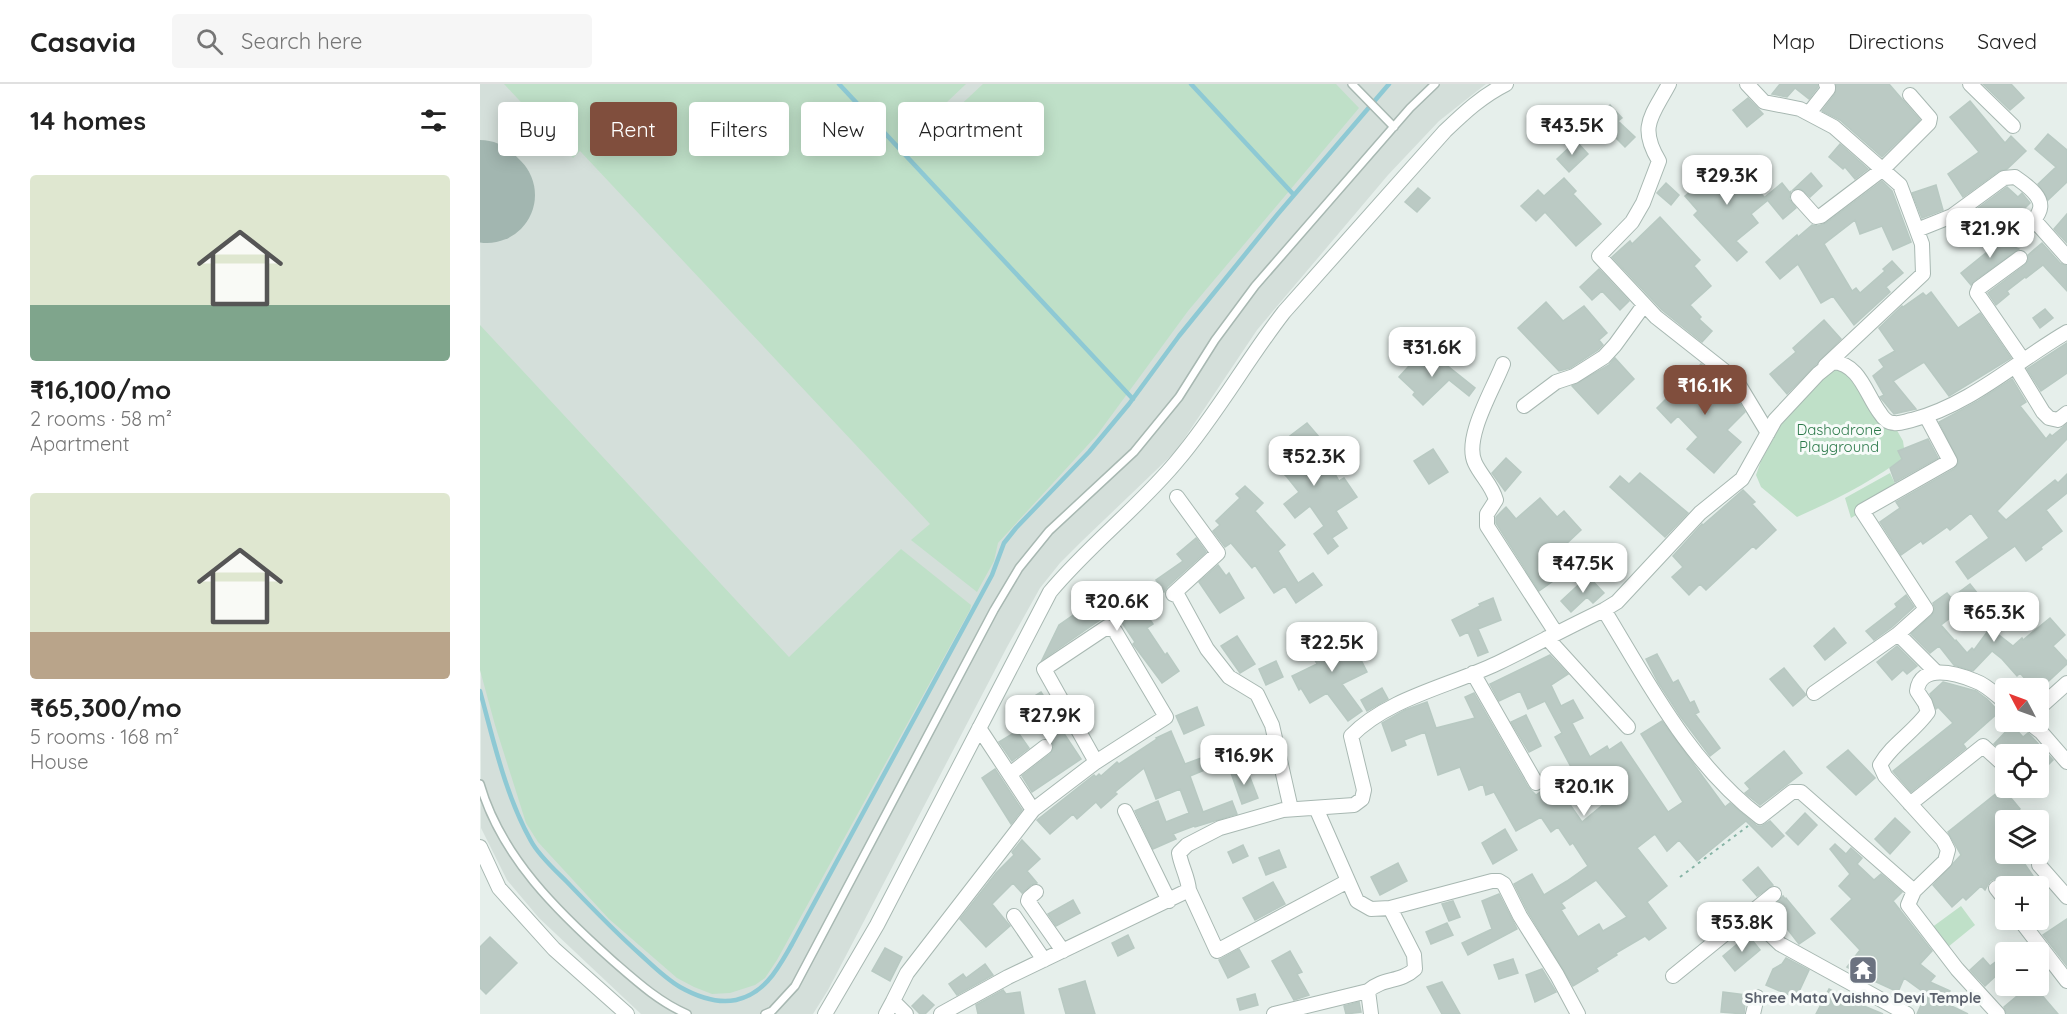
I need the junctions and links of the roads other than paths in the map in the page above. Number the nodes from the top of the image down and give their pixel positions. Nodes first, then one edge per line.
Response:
1 (1352, 84) edge
2 (1435, 84) edge
3 (1506, 84) edge
4 (1669, 84) edge
5 (1747, 84) edge
6 (1826, 84) edge
7 (1970, 84) edge
8 (1910, 96) dead end
9 (1809, 113) junction
10 (2013, 126) dead end
11 (1394, 128) junction
12 (1883, 169) junction
13 (1798, 197) dead end
14 (2035, 221) junction
15 (1917, 230) junction
16 (2016, 239) dead end
17 (2067, 257) edge
18 (2020, 258) dead end
19 (1644, 306) junction
20 (2067, 332) edge
21 (2019, 363) junction
22 (1503, 364) dead end
23 (1818, 374) junction
24 (1524, 406) dead end
25 (2067, 413) edge
26 (1926, 416) junction
27 (1768, 433) junction
28 (1177, 497) dead end
29 (1604, 610) junction
30 (1898, 634) junction
31 (1552, 635) junction
32 (1936, 672) junction
33 (1473, 673) junction
34 (2067, 683) edge
35 (1814, 693) dead end
36 (1995, 694) edge
37 (2049, 699) edge
38 (1628, 727) dead end
39 (979, 728) junction
40 (2041, 732) edge
41 (1045, 747) dead end
42 (1995, 757) edge
43 (1096, 762) junction
44 (2067, 762) edge
45 (1010, 774) junction
46 (1536, 783) dead end
47 (480, 784) edge
48 (1911, 804) junction
49 (1316, 808) junction
50 (1291, 809) junction
51 (1034, 810) junction
52 (1125, 811) dead end
53 (480, 847) edge
54 (2039, 865) dead end
55 (1348, 881) junction
56 (1189, 890) junction
57 (1914, 891) junction
58 (1036, 892) dead end
59 (1774, 894) dead end
60 (2067, 897) edge
61 (1168, 901) junction
62 (1390, 908) junction
63 (1749, 914) junction
64 (1014, 916) dead end
65 (2028, 930) edge
66 (1063, 951) junction
67 (1044, 960) junction
68 (1673, 976) dead end
69 (2067, 981) edge
70 (1368, 991) junction
71 (1757, 997) dead end
72 (893, 1001) junction
73 (627, 1014) edge
74 (687, 1014) edge
75 (765, 1014) edge
76 (825, 1014) edge
77 (886, 1014) edge
78 (906, 1014) edge
79 (941, 1014) edge
80 (1274, 1014) edge
81 (1371, 1014) edge
82 (1578, 1014) edge
83 (1753, 1014) edge
84 (1907, 1014) edge
85 (1998, 1014) edge

1 - 11 lane
2 - 11 lane
3 - 39 street
4 - 19 street
5 - 9 street
6 - 9 street
7 - 10 street
8 - 12 street
9 - 12 street
11 - 75 lane
12 - 13 street
12 - 15 street
14 - 15 street
14 - 16 street
14 - 17 street
15 - 23 street
18 - 21 street
19 - 24 street
19 - 27 street
20 - 21 street
21 - 25 street
21 - 26 street
22 - 31 street
23 - 26 street
23 - 27 street
26 - 30 street
27 - 29 street
28 - 50 street
29 - 31 street
29 - 57 street
30 - 32 street
30 - 35 street
31 - 33 street
31 - 38 street
32 - 36 street
32 - 48 street
33 - 46 street
33 - 49 street
34 - 37 street
39 - 45 street
39 - 76 street
40 - 44 street
41 - 45 street
42 - 48 street
43 - 43 street
43 - 51 street
45 - 51 street
47 - 74 lane
48 - 57 street
49 - 50 street
49 - 55 street
50 - 56 street
51 - 72 street
52 - 61 street
53 - 73 street
54 - 60 street
55 - 56 street
55 - 62 street
56 - 61 street
57 - 85 street
58 - 66 street
59 - 63 street
61 - 66 street
62 - 70 street
62 - 82 street
63 - 68 street
63 - 84 street
64 - 67 street
65 - 69 street
66 - 67 street
67 - 79 street
70 - 80 street
70 - 81 street
71 - 83 street
72 - 77 street
72 - 78 street

